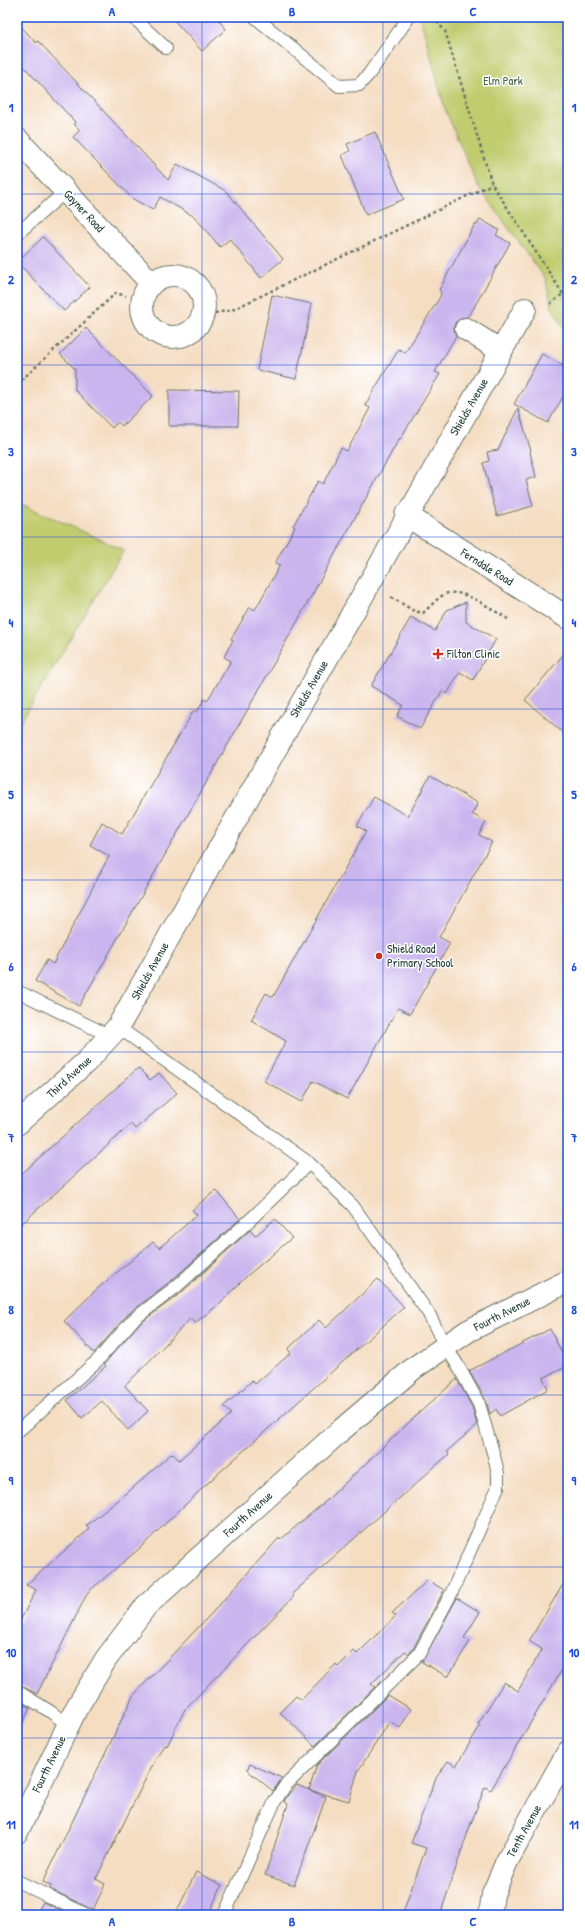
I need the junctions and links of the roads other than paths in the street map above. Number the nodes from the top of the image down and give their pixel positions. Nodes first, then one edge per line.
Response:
1 (133, 17) edge
2 (255, 17) edge
3 (409, 17) edge
4 (147, 22) edge
5 (166, 48) dead end
6 (17, 139) edge
7 (66, 191) junction
8 (17, 234) edge
9 (146, 292) junction
10 (525, 309) dead end
11 (466, 329) dead end
12 (501, 351) junction
13 (406, 515) junction
14 (568, 618) edge
15 (17, 991) edge
16 (114, 1031) junction
17 (17, 1124) edge
18 (309, 1163) junction
19 (568, 1281) edge
20 (445, 1346) junction
21 (17, 1432) edge
22 (17, 1691) edge
23 (68, 1725) junction
24 (568, 1752) edge
25 (17, 1832) edge
26 (17, 1881) edge
27 (87, 1915) edge
28 (224, 1915) edge
29 (490, 1915) edge

1 - 4 lane
2 - 3 lane
4 - 5 lane
6 - 7 street, Gayner Road
7 - 8 lane
7 - 9 street, Gayner Road
9 - 9 street
10 - 12 street, Shields Avenue
11 - 12 street
12 - 13 street, Shields Avenue
13 - 14 street, Ferndale Road
13 - 16 street, Shields Avenue
15 - 16 lane
16 - 17 street, Third Avenue
16 - 18 lane
18 - 20 lane
18 - 21 lane
19 - 20 street, Fourth Avenue
20 - 23 street, Fourth Avenue
20 - 28 lane
22 - 23 lane
23 - 25 street, Fourth Avenue
24 - 29 street, Tenth Avenue
26 - 27 lane

